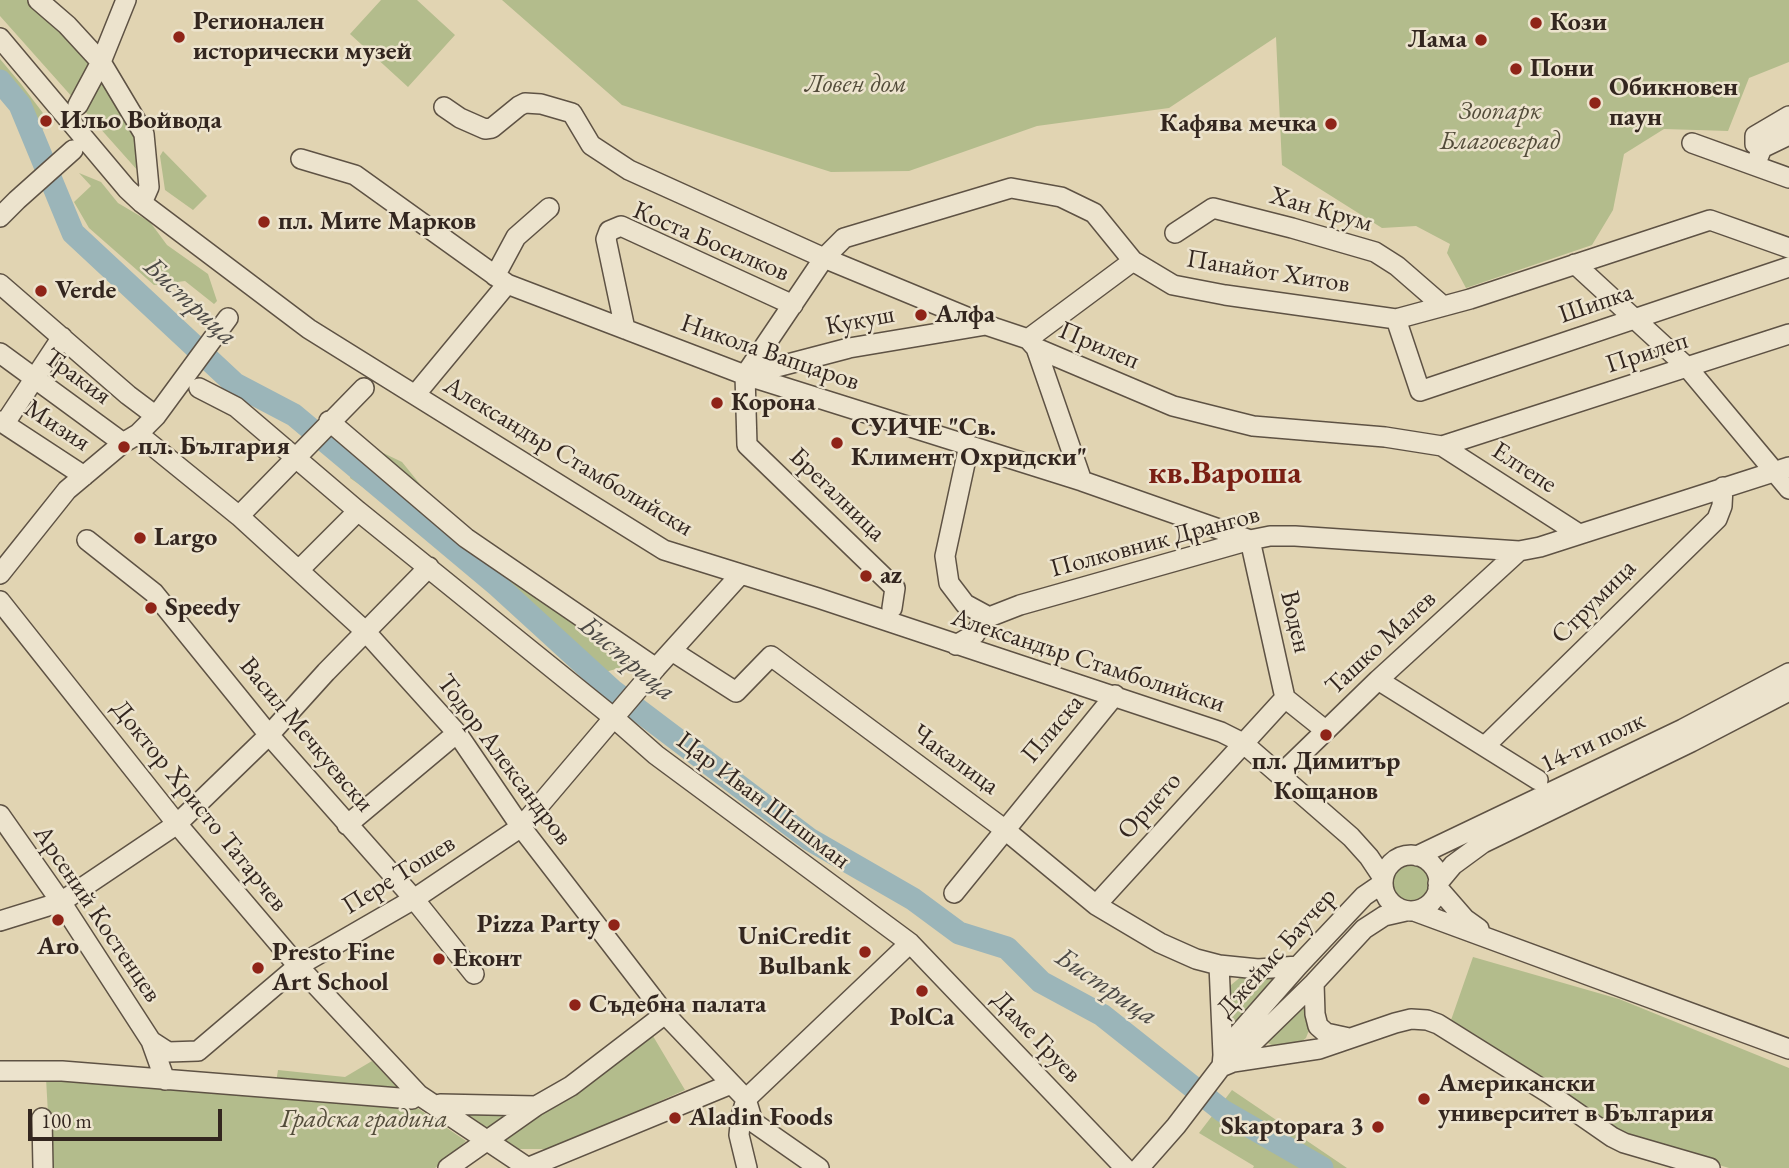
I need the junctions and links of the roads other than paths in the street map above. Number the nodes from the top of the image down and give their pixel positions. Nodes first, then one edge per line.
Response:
1 (38, 0) edge
2 (126, 0) edge
3 (0, 38) edge
4 (101, 62) junction
5 (78, 105) dead end
6 (444, 107) dead end
7 (1789, 116) edge
8 (1789, 135) edge
9 (1692, 143) dead end
10 (68, 154) dead end
11 (1758, 156) junction
12 (301, 159) dead end
13 (1789, 178) edge
14 (142, 203) junction
15 (549, 208) dead end
16 (0, 217) edge
17 (1175, 233) dead end
18 (1789, 248) edge
19 (824, 258) junction
20 (1133, 261) junction
21 (1575, 264) junction
22 (1789, 267) edge
23 (501, 280) junction
24 (0, 284) edge
25 (793, 305) junction
26 (1443, 306) junction
27 (228, 318) dead end
28 (1395, 319) junction
29 (1633, 319) junction
30 (986, 325) junction
31 (625, 329) junction
32 (1789, 334) edge
33 (62, 337) junction
34 (1032, 343) junction
35 (0, 353) edge
36 (1687, 367) junction
37 (745, 375) junction
38 (35, 379) junction
39 (193, 380) junction
40 (363, 387) dead end
41 (415, 396) junction
42 (156, 416) junction
43 (329, 421) junction
44 (3, 422) edge
45 (131, 439) junction
46 (969, 445) junction
47 (1442, 446) junction
48 (295, 456) junction
49 (1782, 469) edge
50 (85, 476) junction
51 (1082, 481) junction
52 (1723, 486) junction
53 (1789, 489) edge
54 (358, 511) junction
55 (239, 516) junction
56 (1579, 534) junction
57 (87, 540) dead end
58 (1250, 540) junction
59 (1520, 551) junction
60 (429, 567) junction
61 (299, 570) junction
62 (0, 574) edge
63 (740, 575) junction
64 (0, 601) edge
65 (892, 608) dead end
66 (989, 617) junction
67 (365, 631) junction
68 (956, 645) junction
69 (672, 651) junction
70 (656, 668) junction
71 (1789, 673) edge
72 (1378, 680) junction
73 (1789, 691) edge
74 (1115, 695) junction
75 (1285, 698) junction
76 (614, 718) junction
77 (1325, 730) junction
78 (457, 733) junction
79 (269, 735) junction
80 (1243, 743) junction
81 (1485, 746) junction
82 (1280, 775) junction
83 (1538, 780) dead end
84 (0, 815) edge
85 (177, 824) junction
86 (347, 825) junction
87 (522, 827) junction
88 (1004, 829) junction
89 (1350, 837) junction
90 (1409, 857) junction
91 (1383, 880) junction
92 (1438, 885) junction
93 (954, 892) dead end
94 (414, 899) junction
95 (61, 902) junction
96 (1096, 905) junction
97 (1410, 911) junction
98 (0, 921) edge
99 (910, 943) junction
100 (1497, 943) junction
101 (1219, 965) junction
102 (298, 966) junction
103 (1298, 966) junction
104 (1258, 969) junction
105 (474, 974) dead end
106 (1314, 983) junction
107 (1220, 1003) junction
108 (665, 1014) junction
109 (1317, 1021) junction
110 (1246, 1036) junction
111 (1354, 1039) junction
112 (151, 1041) junction
113 (1789, 1049) edge
114 (1293, 1054) junction
115 (1226, 1061) junction
116 (0, 1071) edge
117 (165, 1080) junction
118 (731, 1084) junction
119 (414, 1093) junction
120 (746, 1099) junction
121 (440, 1104) dead end
122 (536, 1106) junction
123 (42, 1118) dead end
124 (488, 1140) junction
125 (43, 1168) edge
126 (448, 1168) edge
127 (528, 1168) edge
128 (747, 1168) edge
129 (819, 1168) edge
130 (1125, 1168) edge
131 (1139, 1168) edge
132 (1710, 1168) edge

1 - 4 street
2 - 4 street
3 - 14 street, Александър Стамболийски
4 - 5 street
4 - 14 street
6 - 19 street, Прилеп
7 - 11 street
8 - 11 street
9 - 11 street
10 - 16 street
11 - 13 street
12 - 23 street, Никола Вапцаров
14 - 41 street, Александър Стамболийски
15 - 23 street
17 - 26 street, Хан Крум
18 - 21 street, Панайот Хитов
19 - 20 street, Панайот Хитов
19 - 25 street, Панайот Хитов
19 - 30 street, Прилеп
20 - 28 street, Панайот Хитов
20 - 34 street
21 - 26 street, Панайот Хитов
21 - 29 street
22 - 29 street, Шипка
23 - 31 street, Никола Вапцаров
23 - 41 street
24 - 33 street
25 - 31 street, Коста Босилков
25 - 37 street, Панайот Хитов
26 - 28 street, Панайот Хитов
27 - 39 street
28 - 29 street, Шипка
29 - 36 street
30 - 34 street, Прилеп
30 - 37 street, Кукуш
31 - 37 street, Никола Вапцаров
32 - 36 street, Прилеп
33 - 38 street
33 - 42 street
34 - 47 street, Прилеп
34 - 51 street
35 - 38 street, Тракия
36 - 47 street, Прилеп
36 - 49 street
37 - 46 street, Никола Вапцаров
37 - 65 street, Брегалница
38 - 44 street
38 - 45 street, Тракия
39 - 42 street
39 - 48 street, Цар Иван Шишман
40 - 43 street
41 - 63 street, Александър Стамболийски
42 - 45 street
43 - 48 street
43 - 70 street
44 - 50 street, Мизия
45 - 50 street
45 - 55 street, Тодор Александров
46 - 51 street, Никола Вапцаров
46 - 66 street
47 - 56 street, Елтепе
48 - 54 street, Цар Иван Шишман
48 - 55 street
49 - 52 street, Полковник Дрангов
49 - 53 street
50 - 62 street
51 - 58 street, Никола Вапцаров
52 - 56 street, Полковник Дрангов
52 - 81 street, Струмица
54 - 60 street, Цар Иван Шишман
54 - 61 street
55 - 61 street, Тодор Александров
56 - 59 street, Полковник Дрангов
57 - 79 street, Васил Мечкуевски
58 - 59 street, Полковник Дрангов
58 - 66 street, Полковник Дрангов
58 - 75 street, Воден
59 - 72 street, Ташко Малев
60 - 67 street
60 - 76 street, Цар Иван Шишман
61 - 67 street, Тодор Александров
63 - 68 street, Александър Стамболийски
63 - 69 street, Пере Тошев
64 - 85 street, Доктор Христо Татарчев
66 - 68 street, Полковник Дрангов
67 - 78 street, Тодор Александров
67 - 79 street
68 - 74 street, Александър Стамболийски
69 - 70 street, Пере Тошев
69 - 88 street, Чакалица
70 - 76 street, Пере Тошев
71 - 90 street, 14-ти полк
72 - 77 street, Ташко Малев
72 - 81 street
73 - 92 street, 14-ти полк
74 - 80 street, Александър Стамболийски
74 - 88 street, Плиска
75 - 77 street
75 - 80 street
76 - 87 street, Пере Тошев
76 - 99 street, Цар Иван Шишман
77 - 82 street, Ташко Малев
78 - 86 street
78 - 87 street, Тодор Александров
79 - 85 street
79 - 86 street, Васил Мечкуевски
80 - 82 street, Александър Стамболийски
80 - 96 street, Орцето
81 - 83 street
82 - 89 street, Александър Стамболийски
84 - 95 street, Арсений Костенцев
85 - 95 street
85 - 102 street, Доктор Христо Татарчев
86 - 94 street, Васил Мечкуевски
87 - 94 street, Пере Тошев
87 - 108 street, Тодор Александров
88 - 93 street, Плиска
88 - 96 street, Чакалица
89 - 90 street, Александър Стамболийски
89 - 91 street, Александър Стамболийски
90 - 91 street
90 - 92 street
91 - 97 street
91 - 103 street, Джеймс Баучер
92 - 97 street
92 - 100 street
94 - 102 street, Пере Тошев
94 - 105 street, Васил Мечкуевски
95 - 98 street
95 - 112 street, Арсений Костенцев
96 - 101 street, Чакалица
97 - 100 street
97 - 106 street, Джеймс Баучер
99 - 120 street
99 - 130 street, Даме Груев
100 - 113 street
101 - 104 street, Чакалица
101 - 107 street
102 - 112 street, Пере Тошев
102 - 119 street, Доктор Христо Татарчев
103 - 104 street, Чакалица
103 - 110 street, Джеймс Баучер
104 - 107 street
106 - 109 street
106 - 110 street, Джеймс Баучер
107 - 110 street
107 - 115 street
108 - 118 street, Тодор Александров
108 - 122 street
109 - 111 street
109 - 114 street
110 - 114 street
110 - 115 street, Джеймс Баучер
111 - 114 street
111 - 132 street
112 - 117 street, Арсений Костенцев
114 - 115 street
115 - 131 street, Джеймс Баучер
116 - 117 street
117 - 119 street
118 - 120 street, Тодор Александров
118 - 127 street
119 - 124 street, Доктор Христо Татарчев
120 - 128 street
120 - 129 street, Тодор Александров
121 - 122 street
122 - 124 street
123 - 125 street
124 - 126 street
124 - 127 street, Доктор Христо Татарчев

